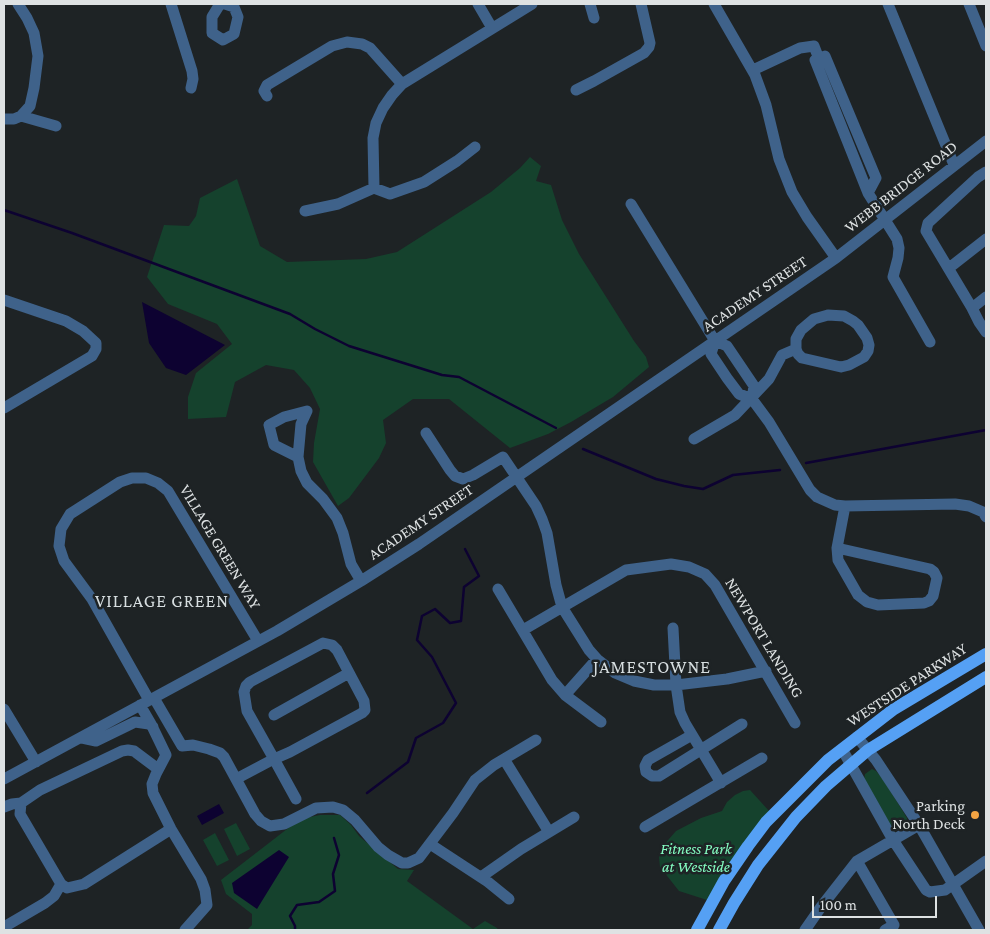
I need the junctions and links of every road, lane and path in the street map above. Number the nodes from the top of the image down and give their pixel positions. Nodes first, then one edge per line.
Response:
1 (18, 4) edge
2 (171, 4) edge
3 (220, 4) edge
4 (226, 4) edge
5 (478, 4) edge
6 (532, 4) edge
7 (590, 4) edge
8 (641, 4) edge
9 (714, 4) edge
10 (888, 4) edge
11 (969, 4) edge
12 (594, 18) dead end
13 (982, 25) edge
14 (492, 28) junction
15 (986, 46) edge
16 (753, 70) junction
17 (402, 84) junction
18 (191, 88) dead end
19 (576, 90) dead end
20 (267, 96) dead end
21 (21, 116) junction
22 (4, 119) edge
23 (56, 126) dead end
24 (986, 141) edge
25 (475, 147) dead end
26 (954, 165) junction
27 (986, 172) edge
28 (374, 188) junction
29 (631, 204) dead end
30 (304, 212) dead end
31 (885, 221) junction
32 (986, 238) edge
33 (836, 258) junction
34 (948, 268) junction
35 (986, 297) edge
36 (4, 300) edge
37 (972, 308) junction
38 (986, 332) edge
39 (715, 341) junction
40 (930, 342) dead end
41 (796, 349) junction
42 (752, 398) junction
43 (4, 408) edge
44 (426, 433) dead end
45 (694, 439) dead end
46 (298, 457) dead end
47 (516, 477) junction
48 (845, 506) junction
49 (985, 514) edge
50 (837, 548) junction
51 (361, 581) junction
52 (498, 588) dead end
53 (562, 607) junction
54 (673, 628) dead end
55 (523, 630) junction
56 (258, 641) junction
57 (986, 654) edge
58 (597, 659) junction
59 (766, 671) junction
60 (349, 673) junction
61 (986, 677) edge
62 (676, 685) junction
63 (566, 695) junction
64 (148, 701) junction
65 (4, 708) edge
66 (274, 715) dead end
67 (601, 722) dead end
68 (796, 723) dead end
69 (742, 724) dead end
70 (153, 726) junction
71 (692, 736) junction
72 (857, 736) junction
73 (82, 738) junction
74 (536, 740) dead end
75 (842, 749) junction
76 (700, 750) junction
77 (868, 750) junction
78 (762, 758) dead end
79 (274, 759) junction
80 (504, 759) junction
81 (36, 762) junction
82 (852, 764) junction
83 (158, 769) junction
84 (236, 779) junction
85 (4, 780) edge
86 (721, 783) junction
87 (296, 799) dead end
88 (21, 803) junction
89 (4, 807) edge
90 (574, 817) dead end
91 (919, 825) junction
92 (645, 827) dead end
93 (171, 829) junction
94 (549, 832) junction
95 (893, 840) junction
96 (430, 844) junction
97 (857, 861) junction
98 (986, 862) edge
99 (481, 878) junction
100 (61, 884) junction
101 (953, 884) junction
102 (508, 898) dead end
103 (4, 927) edge
104 (185, 930) edge
105 (697, 930) edge
106 (719, 930) edge
107 (806, 930) edge
108 (885, 930) edge
109 (978, 930) edge

1 - 21 street
2 - 18 street
3 - 4 street
5 - 14 street
6 - 14 street
7 - 12 street
8 - 19 street
9 - 16 street
10 - 26 street
11 - 13 street
13 - 15 street
14 - 17 street
16 - 31 street
16 - 33 street
17 - 20 street
17 - 28 street
21 - 22 street
21 - 23 street
24 - 26 street, WEBB BRIDGE ROAD
25 - 28 street
26 - 31 street, WEBB BRIDGE ROAD
27 - 34 street
28 - 30 street
29 - 39 street
31 - 33 street, WEBB BRIDGE ROAD
31 - 40 street
32 - 34 street
33 - 39 street, ACADEMY STREET
34 - 37 street
35 - 37 street
36 - 43 street
37 - 38 street
39 - 42 street
39 - 42 street
39 - 47 street, ACADEMY STREET
41 - 41 street
41 - 42 street
42 - 45 street
42 - 48 street
44 - 47 street
46 - 51 street
47 - 51 street, ACADEMY STREET
47 - 53 street
48 - 49 street
48 - 50 street
50 - 50 street
51 - 56 street, ACADEMY STREET
52 - 55 street
53 - 55 street, NEWPORT LANDING
53 - 58 street
53 - 59 street, NEWPORT LANDING
54 - 62 street
55 - 63 street
56 - 64 street, ACADEMY STREET
56 - 64 street, VILLAGE GREEN WAY
57 - 72 main road, WESTSIDE PARKWAY
58 - 62 street
58 - 63 street
59 - 62 street
59 - 68 street, NEWPORT LANDING
60 - 66 street
60 - 79 street
60 - 79 street
61 - 77 main road, WESTSIDE PARKWAY
62 - 71 street
63 - 67 street
64 - 70 street
64 - 73 street, ACADEMY STREET
64 - 84 street
65 - 81 street
69 - 76 street
70 - 73 street
70 - 83 street
71 - 76 street
71 - 76 street
72 - 75 main road, WESTSIDE PARKWAY
72 - 77 street
73 - 81 street, ACADEMY STREET
74 - 80 street
75 - 82 street
75 - 105 main road, WESTSIDE PARKWAY
76 - 86 street
77 - 82 main road, WESTSIDE PARKWAY
77 - 91 street
78 - 86 street
79 - 84 street
79 - 87 street
80 - 94 street
80 - 96 street
81 - 85 street, ACADEMY STREET
82 - 95 street
82 - 106 main road, WESTSIDE PARKWAY
83 - 88 street
83 - 93 street
84 - 96 street
86 - 92 street
88 - 89 street
88 - 100 street
90 - 94 street
91 - 95 street
91 - 101 street
93 - 100 street
93 - 104 street
94 - 99 street
95 - 97 street
95 - 101 street
96 - 99 street
97 - 107 street
97 - 108 street
98 - 101 street
99 - 102 street
100 - 103 street
101 - 109 street

